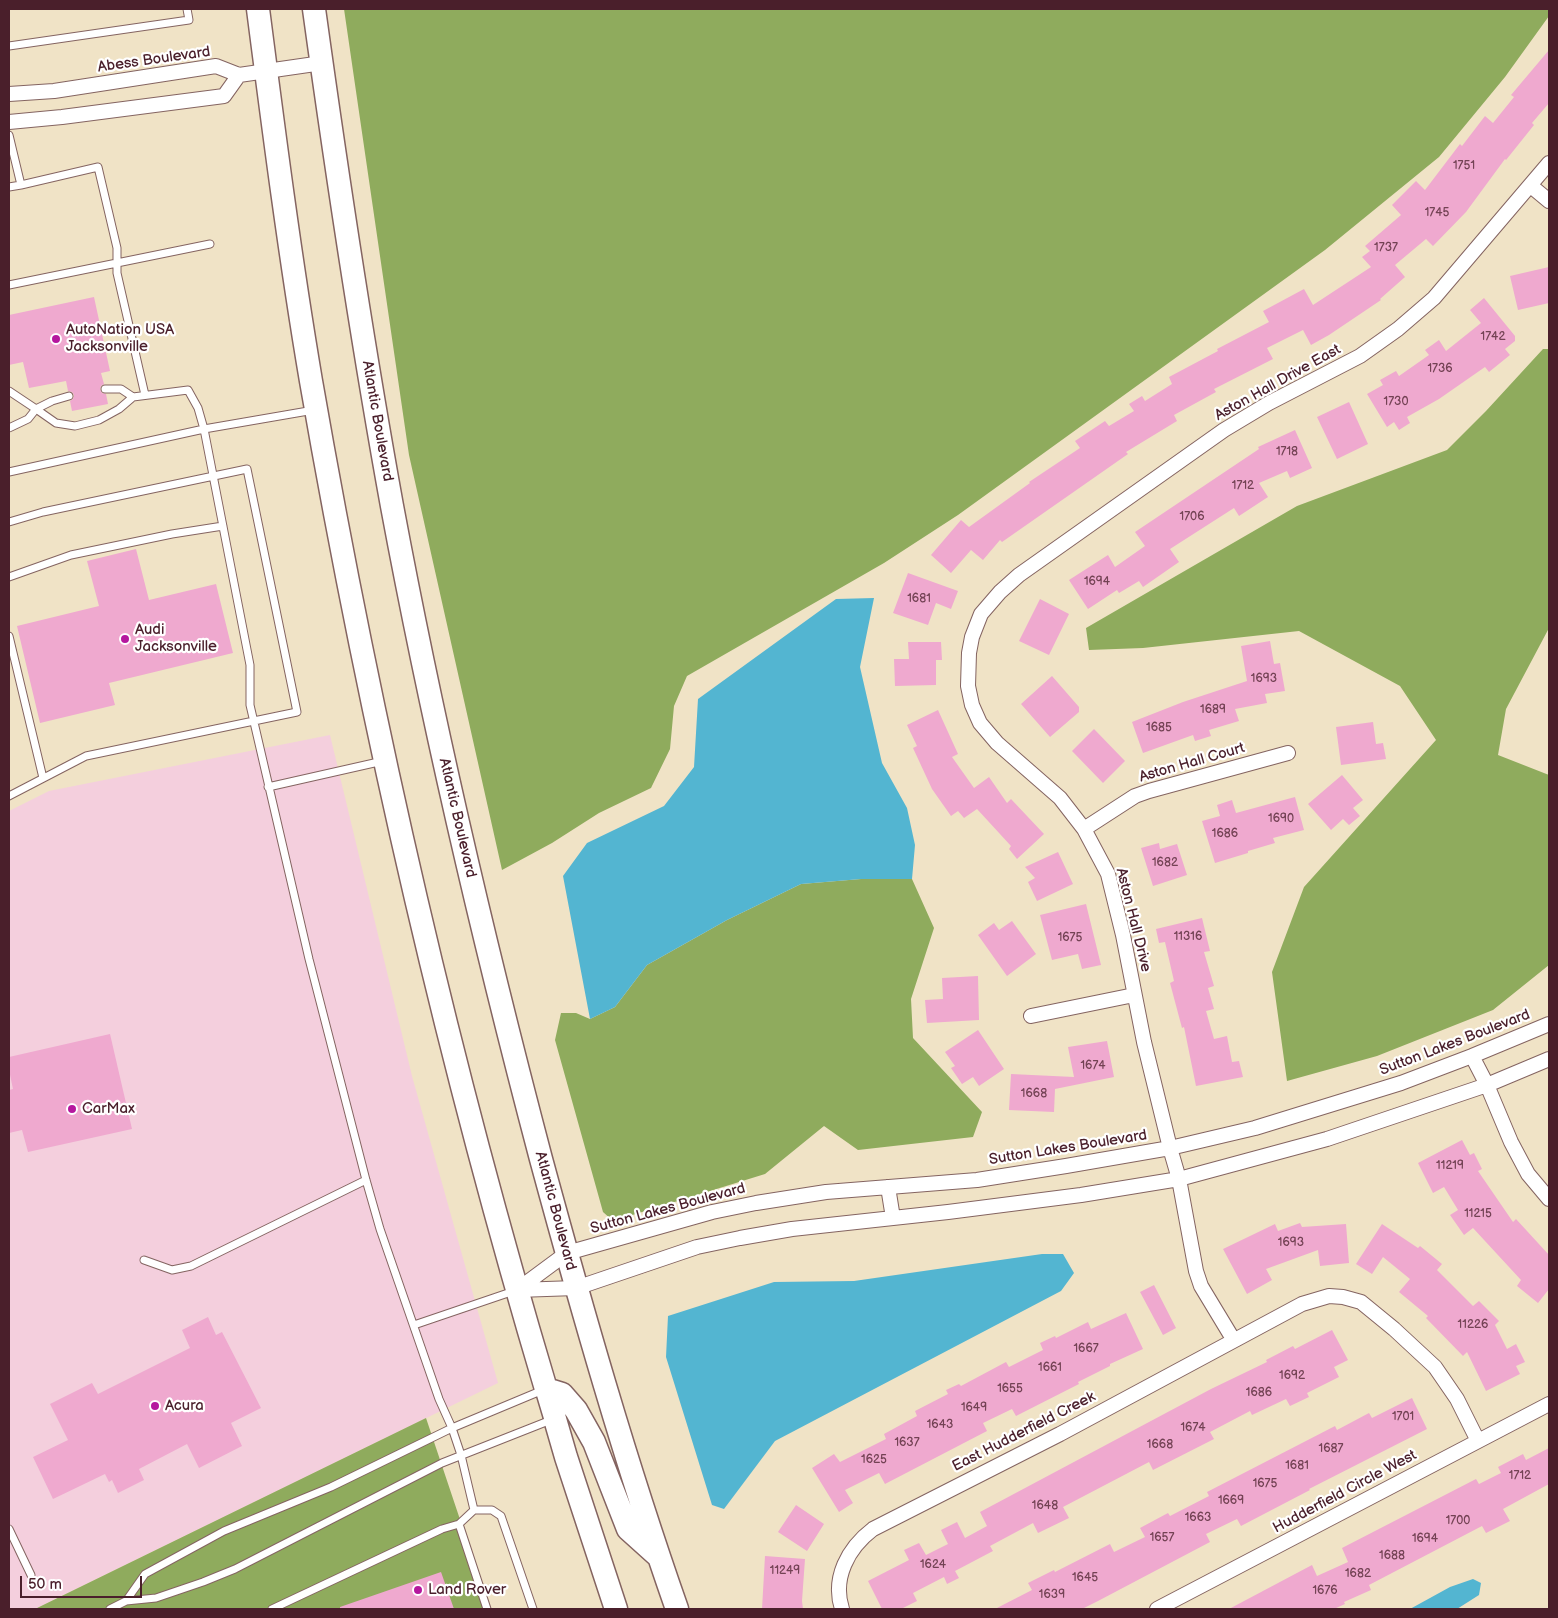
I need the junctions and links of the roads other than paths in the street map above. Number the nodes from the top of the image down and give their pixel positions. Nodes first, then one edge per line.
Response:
1 (187, 9) edge
2 (258, 9) edge
3 (314, 9) edge
4 (9, 46) edge
5 (322, 63) junction
6 (266, 71) junction
7 (239, 75) junction
8 (9, 94) edge
9 (9, 122) edge
10 (9, 135) edge
11 (1549, 163) edge
12 (21, 185) junction
13 (1531, 186) junction
14 (9, 188) edge
15 (1549, 201) edge
16 (210, 244) dead end
17 (117, 262) junction
18 (9, 285) edge
19 (105, 390) dead end
20 (9, 391) edge
21 (145, 395) junction
22 (69, 396) dead end
23 (133, 397) junction
24 (36, 410) junction
25 (317, 410) junction
26 (9, 428) edge
27 (204, 429) junction
28 (9, 472) edge
29 (213, 477) junction
30 (9, 522) edge
31 (223, 526) junction
32 (9, 577) edge
33 (9, 636) edge
34 (969, 654) joint
35 (254, 722) junction
36 (1288, 753) dead end
37 (386, 760) junction
38 (44, 778) junction
39 (268, 787) junction
40 (9, 796) edge
41 (1084, 829) junction
42 (1134, 995) junction
43 (1031, 1016) dead end
44 (1549, 1024) edge
45 (1472, 1056) junction
46 (1549, 1059) edge
47 (1487, 1085) junction
48 (1170, 1148) junction
49 (1179, 1179) junction
50 (366, 1180) junction
51 (888, 1187) junction
52 (1549, 1199) edge
53 (893, 1218) junction
54 (566, 1253) junction
55 (144, 1260) dead end
56 (576, 1288) junction
57 (516, 1290) junction
58 (414, 1325) junction
59 (1233, 1340) junction
60 (546, 1389) junction
61 (1549, 1404) edge
62 (556, 1419) junction
63 (452, 1428) junction
64 (1478, 1441) junction
65 (461, 1455) junction
66 (474, 1510) junction
67 (459, 1524) junction
68 (9, 1529) edge
69 (594, 1543) junction
70 (658, 1556) junction
71 (31, 1575) dead end
72 (126, 1601) junction
73 (110, 1609) edge
74 (272, 1609) edge
75 (487, 1609) edge
76 (533, 1609) edge
77 (616, 1609) edge
78 (628, 1609) edge
79 (677, 1609) edge
80 (842, 1609) edge
81 (1156, 1609) edge

1 - 4 lane
2 - 6 highway
3 - 5 highway, Atlantic Boulevard
5 - 6 street
5 - 54 highway, Atlantic Boulevard
6 - 7 street
6 - 25 highway
7 - 8 street, Abess Boulevard
7 - 9 street
10 - 12 lane
11 - 13 street, Aston Hall Drive East
12 - 14 lane
12 - 17 lane
13 - 15 street
13 - 34 street, Aston Hall Drive East
16 - 17 lane
17 - 18 lane
17 - 21 lane
19 - 23 lane
20 - 24 lane
21 - 23 lane
21 - 27 lane
22 - 24 lane
23 - 24 lane
24 - 26 lane
25 - 27 lane
25 - 37 highway
27 - 28 lane
27 - 29 lane
29 - 30 lane
29 - 31 lane
29 - 35 lane
31 - 32 lane
31 - 35 lane
33 - 38 lane
34 - 41 street, Aston Hall Drive
35 - 38 lane
35 - 39 lane
36 - 41 street, Aston Hall Court
37 - 39 lane
37 - 57 highway
38 - 40 lane
39 - 50 lane
41 - 42 street, Aston Hall Drive
42 - 43 street
42 - 48 street, Aston Hall Drive
44 - 45 street, Sutton Lakes Boulevard
45 - 47 street
45 - 48 street, Sutton Lakes Boulevard
46 - 47 street
47 - 49 street
47 - 52 street
48 - 49 street, Aston Hall Drive
48 - 51 street, Sutton Lakes Boulevard
49 - 53 street
49 - 59 street, Aston Hall Drive
50 - 55 lane
50 - 58 lane
51 - 53 street
51 - 54 street, Sutton Lakes Boulevard
53 - 56 street
54 - 56 highway, Atlantic Boulevard
54 - 57 street, Sutton Lakes Boulevard
56 - 57 street
56 - 70 highway, Atlantic Boulevard
57 - 58 lane
57 - 60 highway
58 - 63 lane
59 - 64 street, East Hudderfield Creek
59 - 80 street, East Hudderfield Creek
60 - 62 main road
60 - 63 lane
60 - 70 highway
61 - 64 street, Hudderfield Circle West
62 - 65 lane
62 - 69 highway
63 - 65 lane
63 - 72 lane
64 - 81 street, Hudderfield Circle West
65 - 66 lane
65 - 72 lane
66 - 67 lane
66 - 76 lane
67 - 74 lane
67 - 75 lane
68 - 71 lane
69 - 77 highway
69 - 78 highway
70 - 79 highway, Atlantic Boulevard
72 - 73 lane

